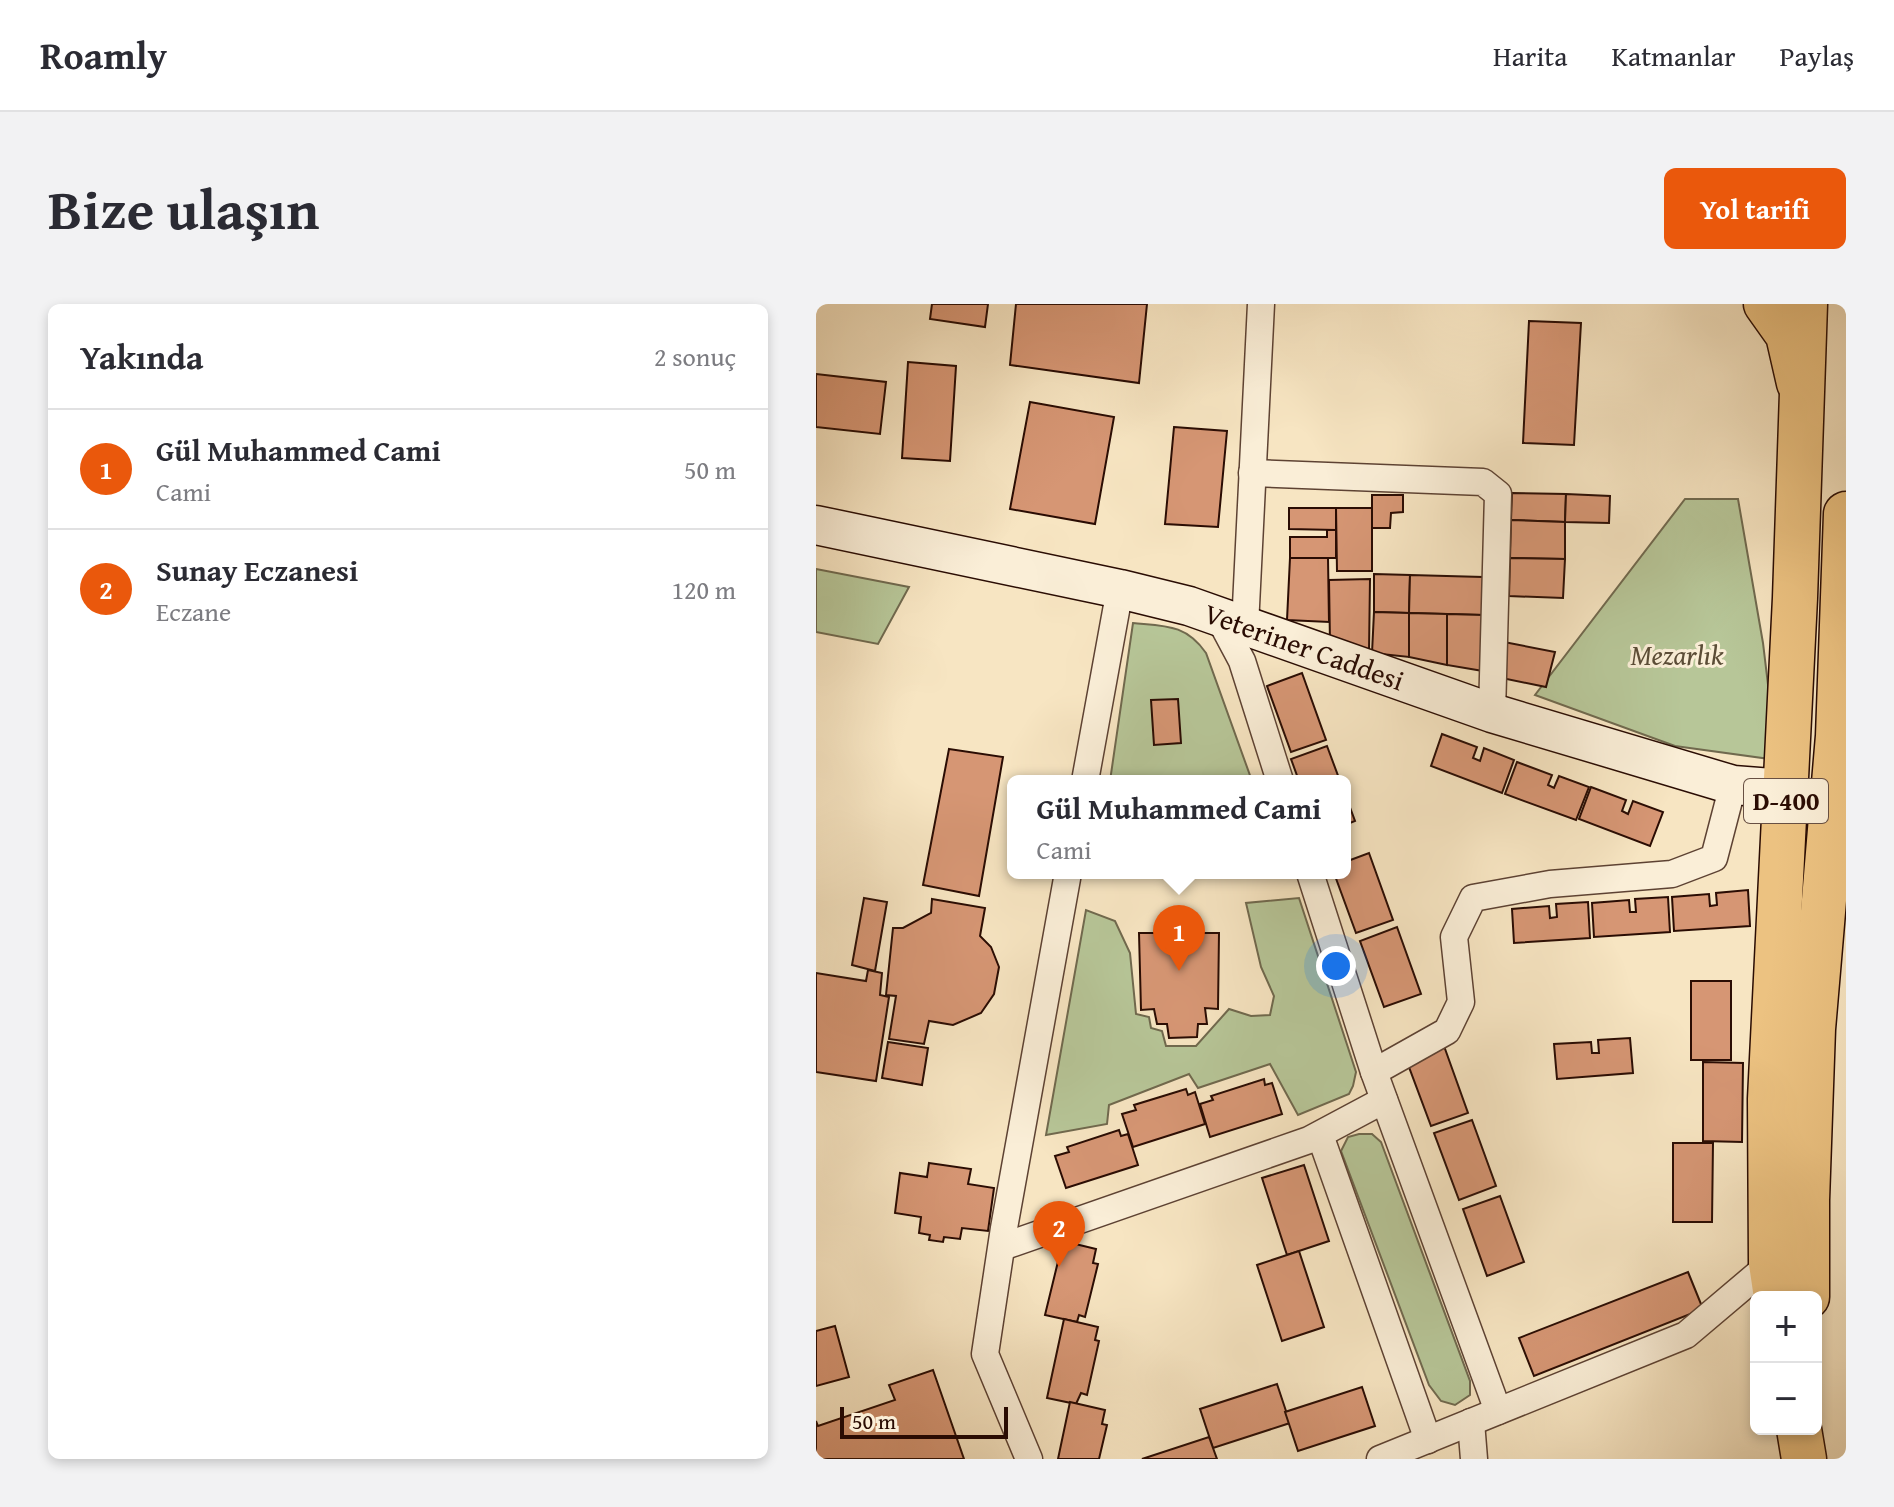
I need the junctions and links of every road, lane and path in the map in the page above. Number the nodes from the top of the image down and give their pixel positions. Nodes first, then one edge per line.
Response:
1 (1261, 304) edge
2 (1765, 304) edge
3 (1805, 304) edge
4 (1802, 403) junction
5 (1252, 473) junction
6 (1846, 514) edge
7 (816, 525) edge
8 (1120, 589) junction
9 (1232, 621) junction
10 (1492, 713) junction
11 (1086, 775) edge
12 (1278, 775) edge
13 (1733, 785) junction
14 (1787, 789) junction
15 (1067, 879) edge
16 (1312, 879) edge
17 (1374, 1072) junction
18 (1384, 1100) junction
19 (1320, 1135) junction
20 (1002, 1247) junction
21 (1774, 1280) edge
22 (1807, 1291) edge
23 (1498, 1411) junction
24 (1471, 1422) junction
25 (1800, 1435) edge
26 (1806, 1435) edge
27 (1428, 1440) junction
28 (1029, 1459) edge
29 (1380, 1459) edge
30 (1474, 1459) edge
31 (1805, 1459) edge

1 - 5 street
2 - 4 main road
3 - 4 highway, D-400
4 - 14 highway, D-400
5 - 9 street
5 - 10 street
6 - 22 highway
7 - 8 main road, Veteriner Caddesi
8 - 9 main road, Veteriner Caddesi
8 - 11 street
9 - 10 main road, Veteriner Caddesi
9 - 12 street
10 - 13 main road, Veteriner Caddesi
13 - 14 main road, Veteriner Caddesi
13 - 17 street
14 - 21 highway, D-400
15 - 20 street
16 - 17 street
17 - 18 street
18 - 19 street
18 - 23 street
19 - 20 street
19 - 27 street
20 - 28 street
21 - 23 street
23 - 24 street
24 - 27 street
24 - 30 street
25 - 31 highway
26 - 31 highway
27 - 29 street

